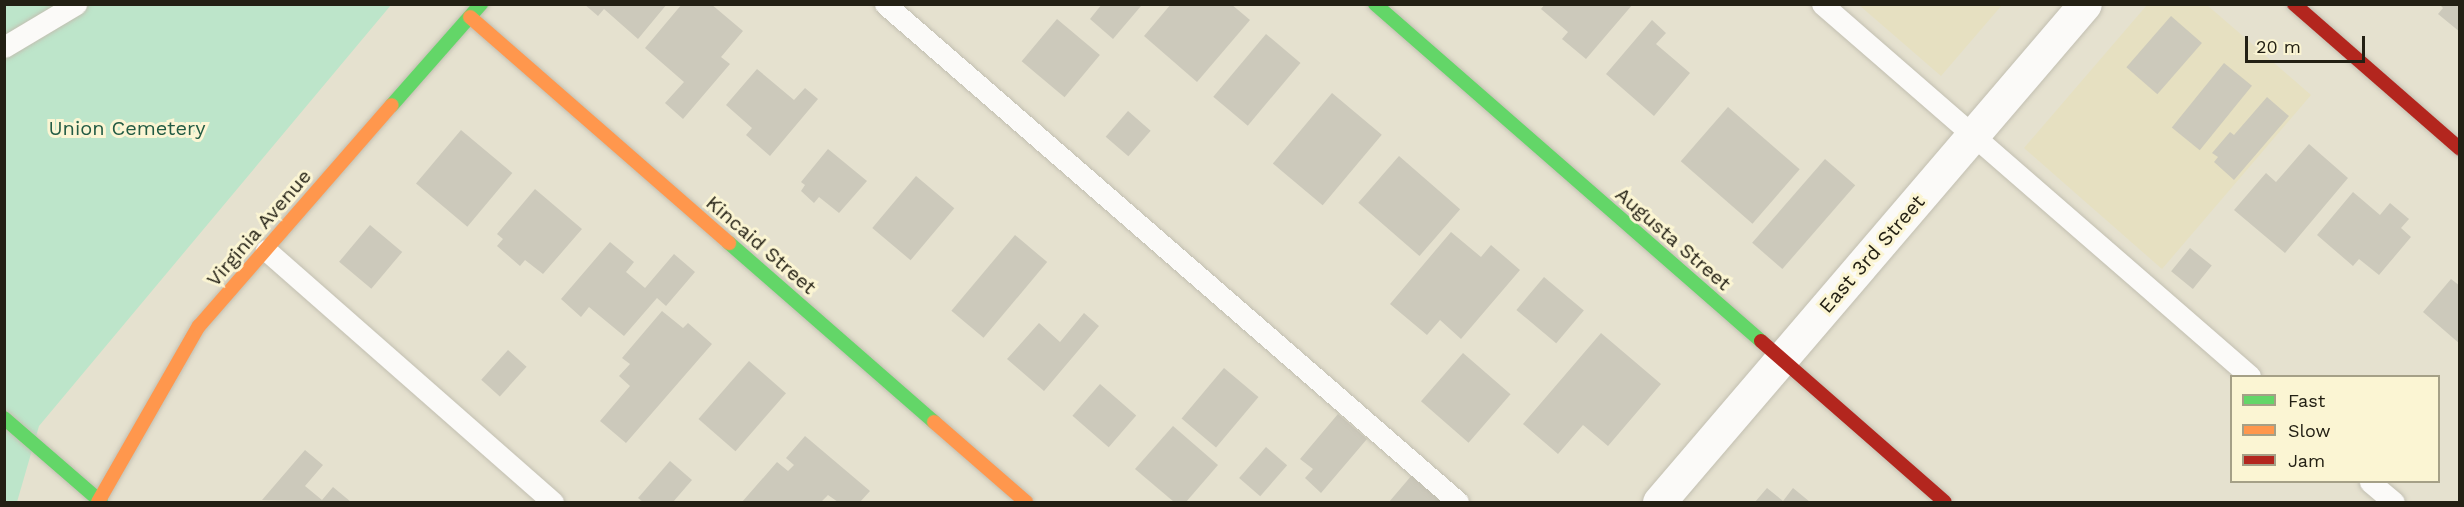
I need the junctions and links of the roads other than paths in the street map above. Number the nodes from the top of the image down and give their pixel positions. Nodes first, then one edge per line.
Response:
1 (76, 4) edge
2 (481, 4) edge
3 (885, 4) edge
4 (1375, 4) edge
5 (1822, 4) edge
6 (2085, 4) edge
7 (2294, 4) edge
8 (470, 17) junction
9 (4, 47) edge
10 (1974, 135) junction
11 (2460, 149) edge
12 (266, 250) junction
13 (1781, 360) junction
14 (2249, 375) edge
15 (4, 418) edge
16 (2371, 483) edge
17 (99, 502) edge
18 (553, 502) edge
19 (1026, 502) edge
20 (1458, 502) edge
21 (1659, 502) edge
22 (1945, 502) edge
23 (2394, 502) edge

1 - 9 lane
2 - 8 street, Virginia Avenue
3 - 20 lane
4 - 13 street, Augusta Street
5 - 10 lane
6 - 10 street, East 3rd Street
7 - 11 street
8 - 12 street, Virginia Avenue
8 - 19 street, Kincaid Street
10 - 13 street, East 3rd Street
10 - 14 lane
12 - 17 street, Virginia Avenue
12 - 18 lane
13 - 21 street, East 3rd Street
13 - 22 street, Augusta Street
15 - 17 street
16 - 23 lane

